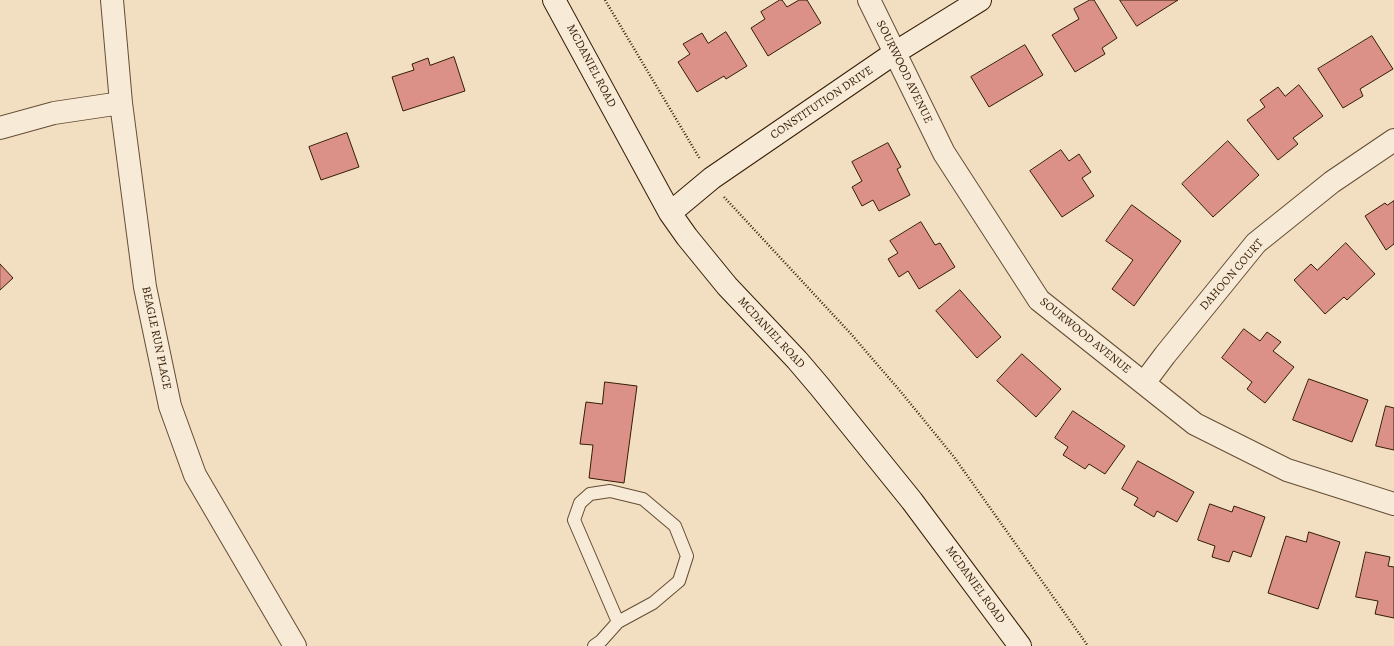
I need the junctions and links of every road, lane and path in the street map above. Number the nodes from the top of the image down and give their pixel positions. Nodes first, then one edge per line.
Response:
1 (112, 0) edge
2 (554, 0) edge
3 (606, 0) edge
4 (869, 0) edge
5 (980, 0) edge
6 (896, 52) junction
7 (121, 102) junction
8 (0, 128) edge
9 (1394, 140) edge
10 (712, 178) junction
11 (670, 213) junction
12 (1144, 383) junction
13 (1394, 504) edge
14 (618, 622) junction
15 (295, 646) edge
16 (594, 646) edge
17 (1020, 646) edge
18 (1088, 646) edge

1 - 7 street, BEAGLE RUN PLACE
2 - 11 street, MCDANIEL ROAD
3 - 10 path
4 - 6 street, SOURWOOD AVENUE
5 - 6 street, CONSTITUTION DRIVE
6 - 10 street, CONSTITUTION DRIVE
6 - 12 street, SOURWOOD AVENUE
7 - 8 street
7 - 15 street, BEAGLE RUN PLACE
9 - 12 street, DAHOON COURT
10 - 11 street, CONSTITUTION DRIVE
10 - 18 path
11 - 17 street, MCDANIEL ROAD
12 - 13 street, SOURWOOD AVENUE
14 - 14 lane
14 - 16 lane

